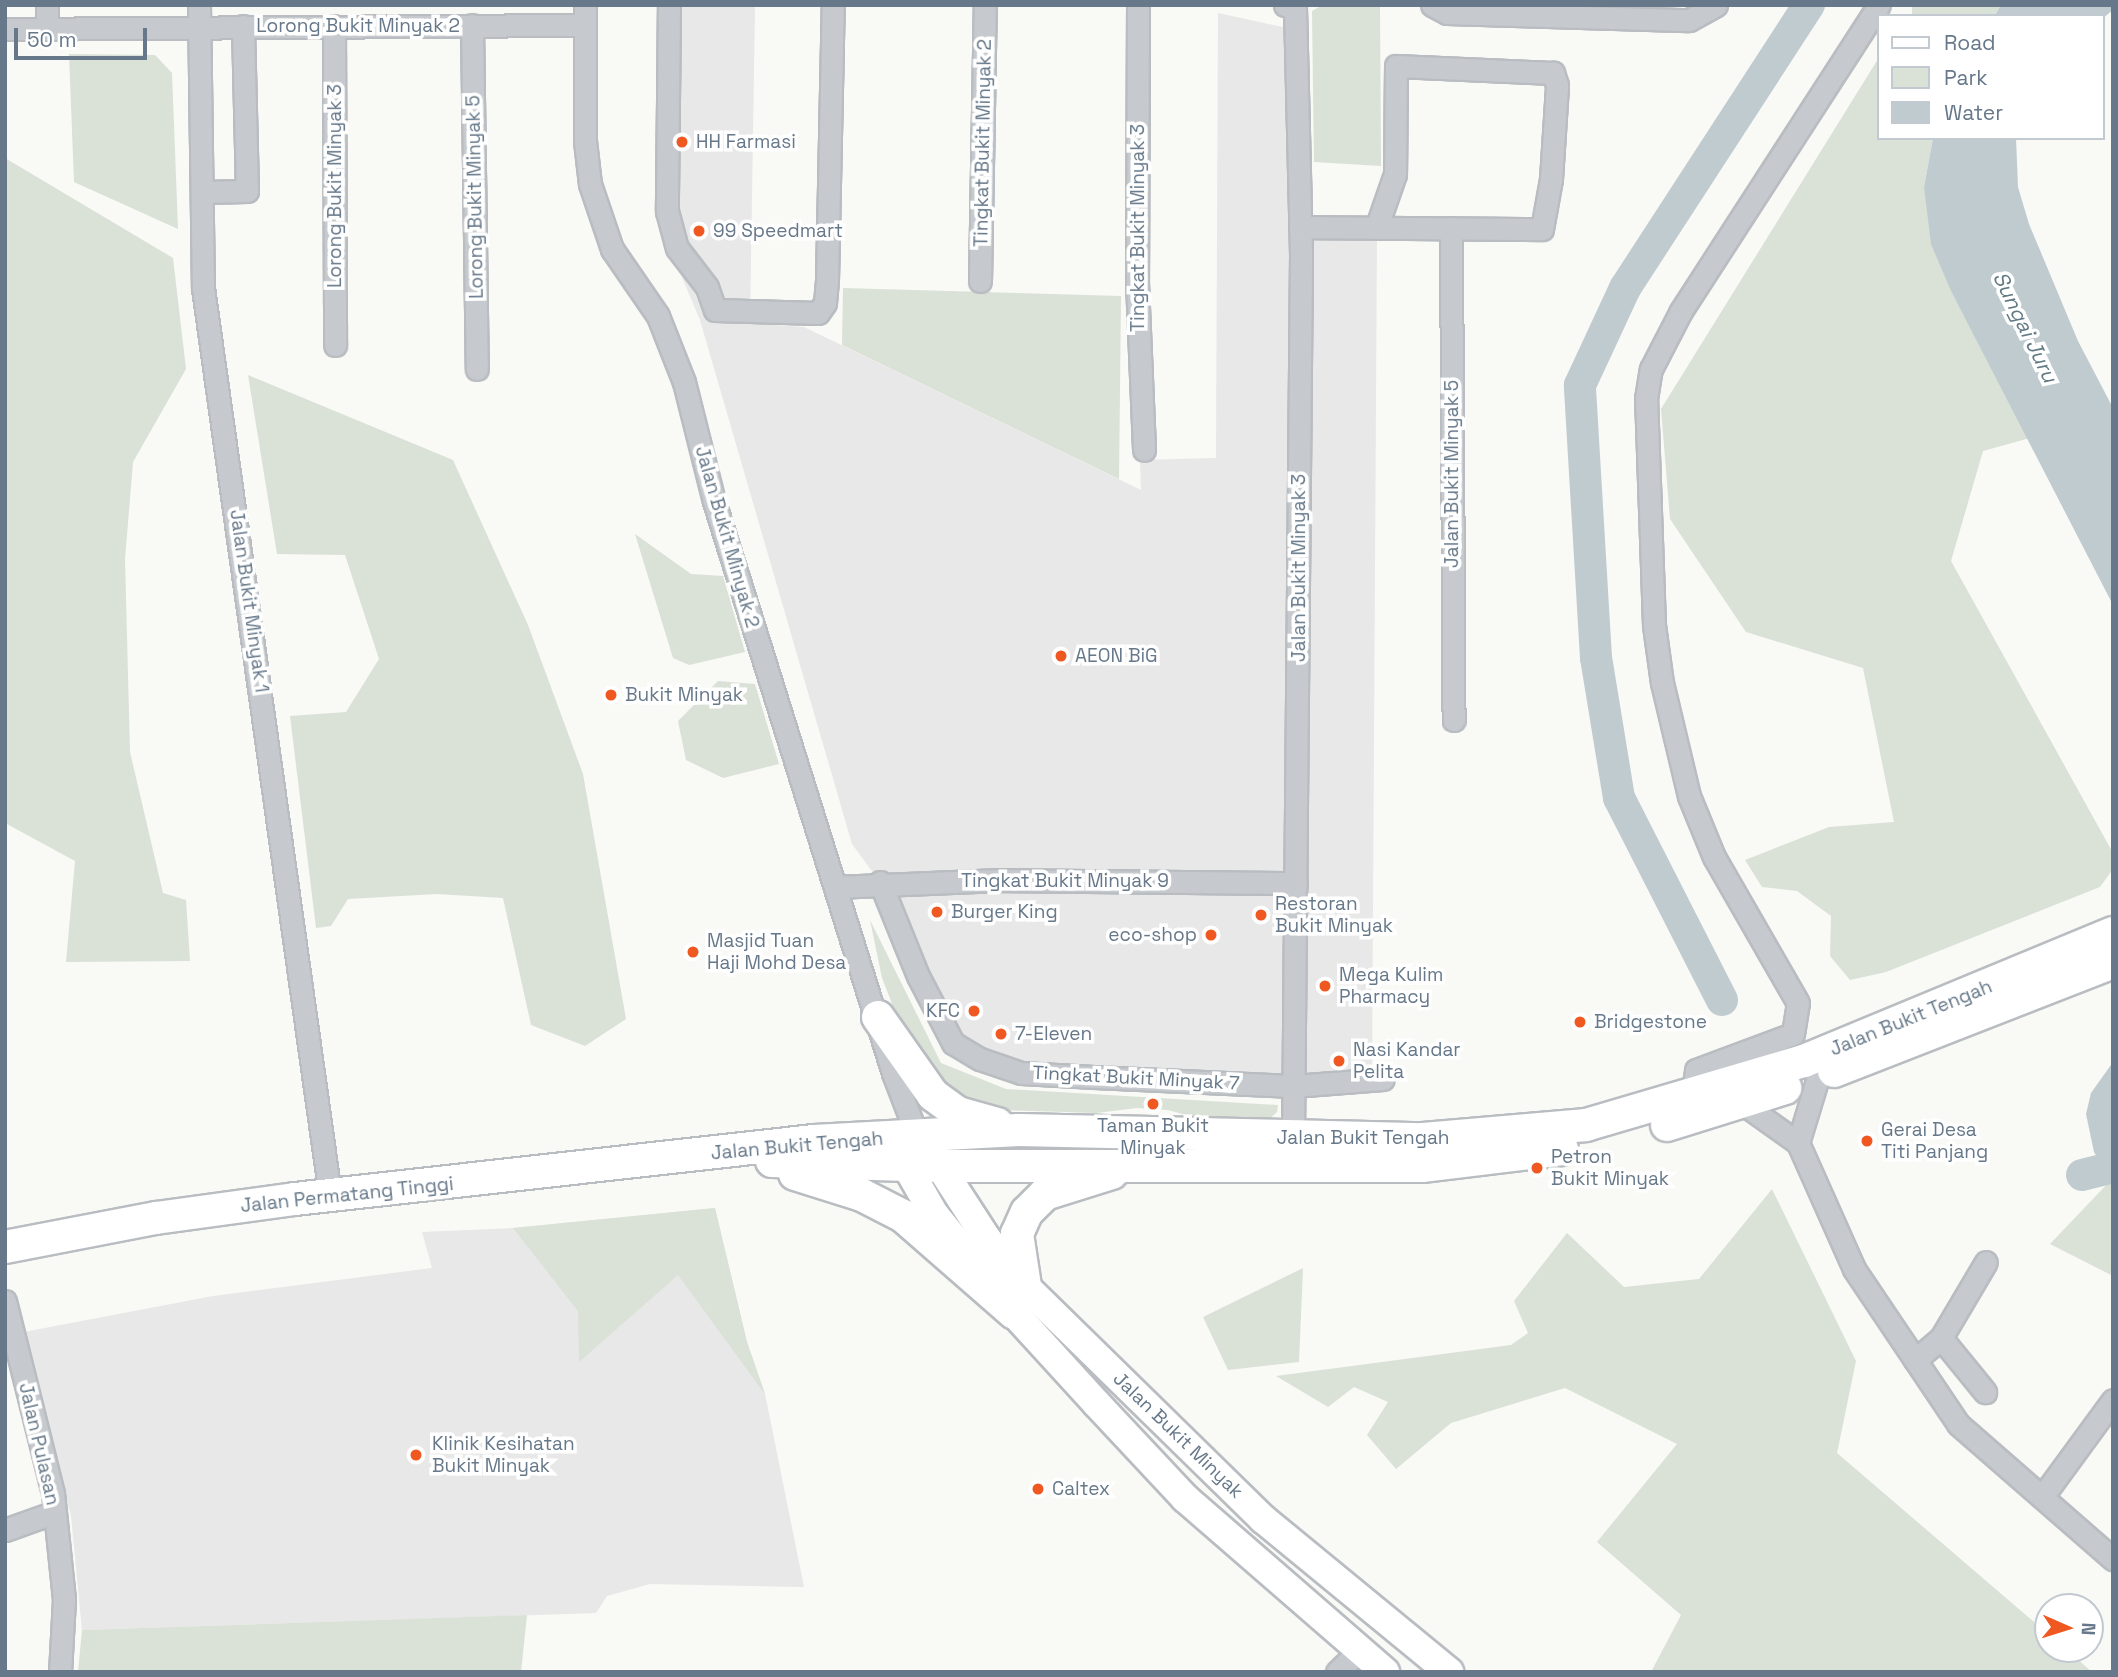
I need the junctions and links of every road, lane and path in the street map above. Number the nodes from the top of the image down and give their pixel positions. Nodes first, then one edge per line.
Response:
1 (47, 5) edge
2 (669, 5) edge
3 (833, 5) edge
4 (985, 5) edge
5 (1138, 5) edge
6 (1432, 5) edge
7 (1716, 5) edge
8 (1879, 5) edge
9 (1294, 6) edge
10 (1536, 9) edge
11 (585, 15) edge
12 (199, 16) edge
13 (472, 25) junction
14 (243, 26) junction
15 (334, 26) junction
16 (48, 28) junction
17 (5, 29) edge
18 (202, 192) junction
19 (1377, 226) junction
20 (1300, 227) junction
21 (1451, 228) junction
22 (980, 281) dead end
23 (335, 345) dead end
24 (477, 369) dead end
25 (1144, 450) dead end
26 (1454, 720) dead end
27 (880, 882) junction
28 (1296, 883) junction
29 (835, 887) junction
30 (2113, 933) edge
31 (2113, 962) edge
32 (878, 1017) junction
33 (1818, 1077) junction
34 (1383, 1079) dead end
35 (1293, 1086) junction
36 (1699, 1093) junction
37 (1742, 1103) junction
38 (1019, 1130) junction
39 (1293, 1139) junction
40 (1798, 1143) junction
41 (907, 1147) junction
42 (690, 1155) junction
43 (1143, 1163) junction
44 (942, 1166) junction
45 (330, 1195) junction
46 (5, 1247) edge
47 (1986, 1262) dead end
48 (1019, 1299) junction
49 (6, 1309) edge
50 (1941, 1338) junction
51 (1915, 1360) junction
52 (1985, 1392) dead end
53 (2113, 1400) edge
54 (2042, 1497) junction
55 (55, 1512) junction
56 (5, 1530) edge
57 (2113, 1559) edge
58 (1360, 1650) junction
59 (60, 1672) edge
60 (1337, 1672) edge
61 (1385, 1672) edge
62 (1449, 1672) edge

1 - 16 street
2 - 3 street
4 - 22 street, Tingkat Bukit Minyak 2
5 - 25 street, Tingkat Bukit Minyak 3
6 - 10 street
7 - 10 street
8 - 36 street
9 - 20 street, Jalan Bukit Minyak 3
11 - 13 street, Lorong Bukit Minyak 2
11 - 29 street, Jalan Bukit Minyak 2
12 - 14 street, Lorong Bukit Minyak 2
12 - 16 street, Lorong Bukit Minyak 2
12 - 18 street, Jalan Bukit Minyak 1
13 - 15 street, Lorong Bukit Minyak 2
13 - 24 street, Lorong Bukit Minyak 5
14 - 15 street, Lorong Bukit Minyak 2
14 - 18 street
15 - 23 street, Lorong Bukit Minyak 3
16 - 17 street, Lorong Bukit Minyak 2
18 - 45 street, Jalan Bukit Minyak 1
19 - 20 street
19 - 21 street
19 - 21 street
20 - 28 street, Jalan Bukit Minyak 3
21 - 26 street, Jalan Bukit Minyak 5
27 - 28 street, Tingkat Bukit Minyak 9
27 - 29 street, Tingkat Bukit Minyak 9
27 - 35 street, Tingkat Bukit Minyak 7
28 - 35 street, Jalan Bukit Minyak 3
29 - 32 street, Jalan Bukit Minyak 2
30 - 36 highway, Jalan Bukit Tengah
31 - 33 highway, Jalan Bukit Tengah
32 - 38 highway
32 - 41 street, Jalan Bukit Minyak 2
33 - 37 highway, Jalan Bukit Tengah
33 - 40 street
34 - 35 street, Tingkat Bukit Minyak 7
35 - 39 street, Jalan Bukit Minyak 3
36 - 39 highway, Jalan Bukit Tengah
37 - 40 street
37 - 43 highway, Jalan Bukit Tengah
38 - 39 highway, Jalan Bukit Tengah
38 - 41 highway, Jalan Bukit Tengah
40 - 51 street
41 - 42 highway, Jalan Bukit Tengah
41 - 44 highway, Jalan Bukit Tengah
41 - 48 main road, Jalan Bukit Minyak
42 - 45 highway, Jalan Permatang Tinggi
42 - 48 highway
43 - 44 highway, Jalan Bukit Tengah
43 - 48 highway
44 - 48 main road, Jalan Bukit Minyak
45 - 46 highway, Jalan Permatang Tinggi
47 - 50 street
48 - 58 main road, Jalan Bukit Minyak
48 - 62 main road, Jalan Bukit Minyak
49 - 55 street, Jalan Pulasan
50 - 51 street
50 - 52 street
51 - 54 street
53 - 54 street
54 - 57 street
55 - 56 street
55 - 59 street, Jalan Pulasan
58 - 60 street
58 - 61 main road, Jalan Bukit Minyak

